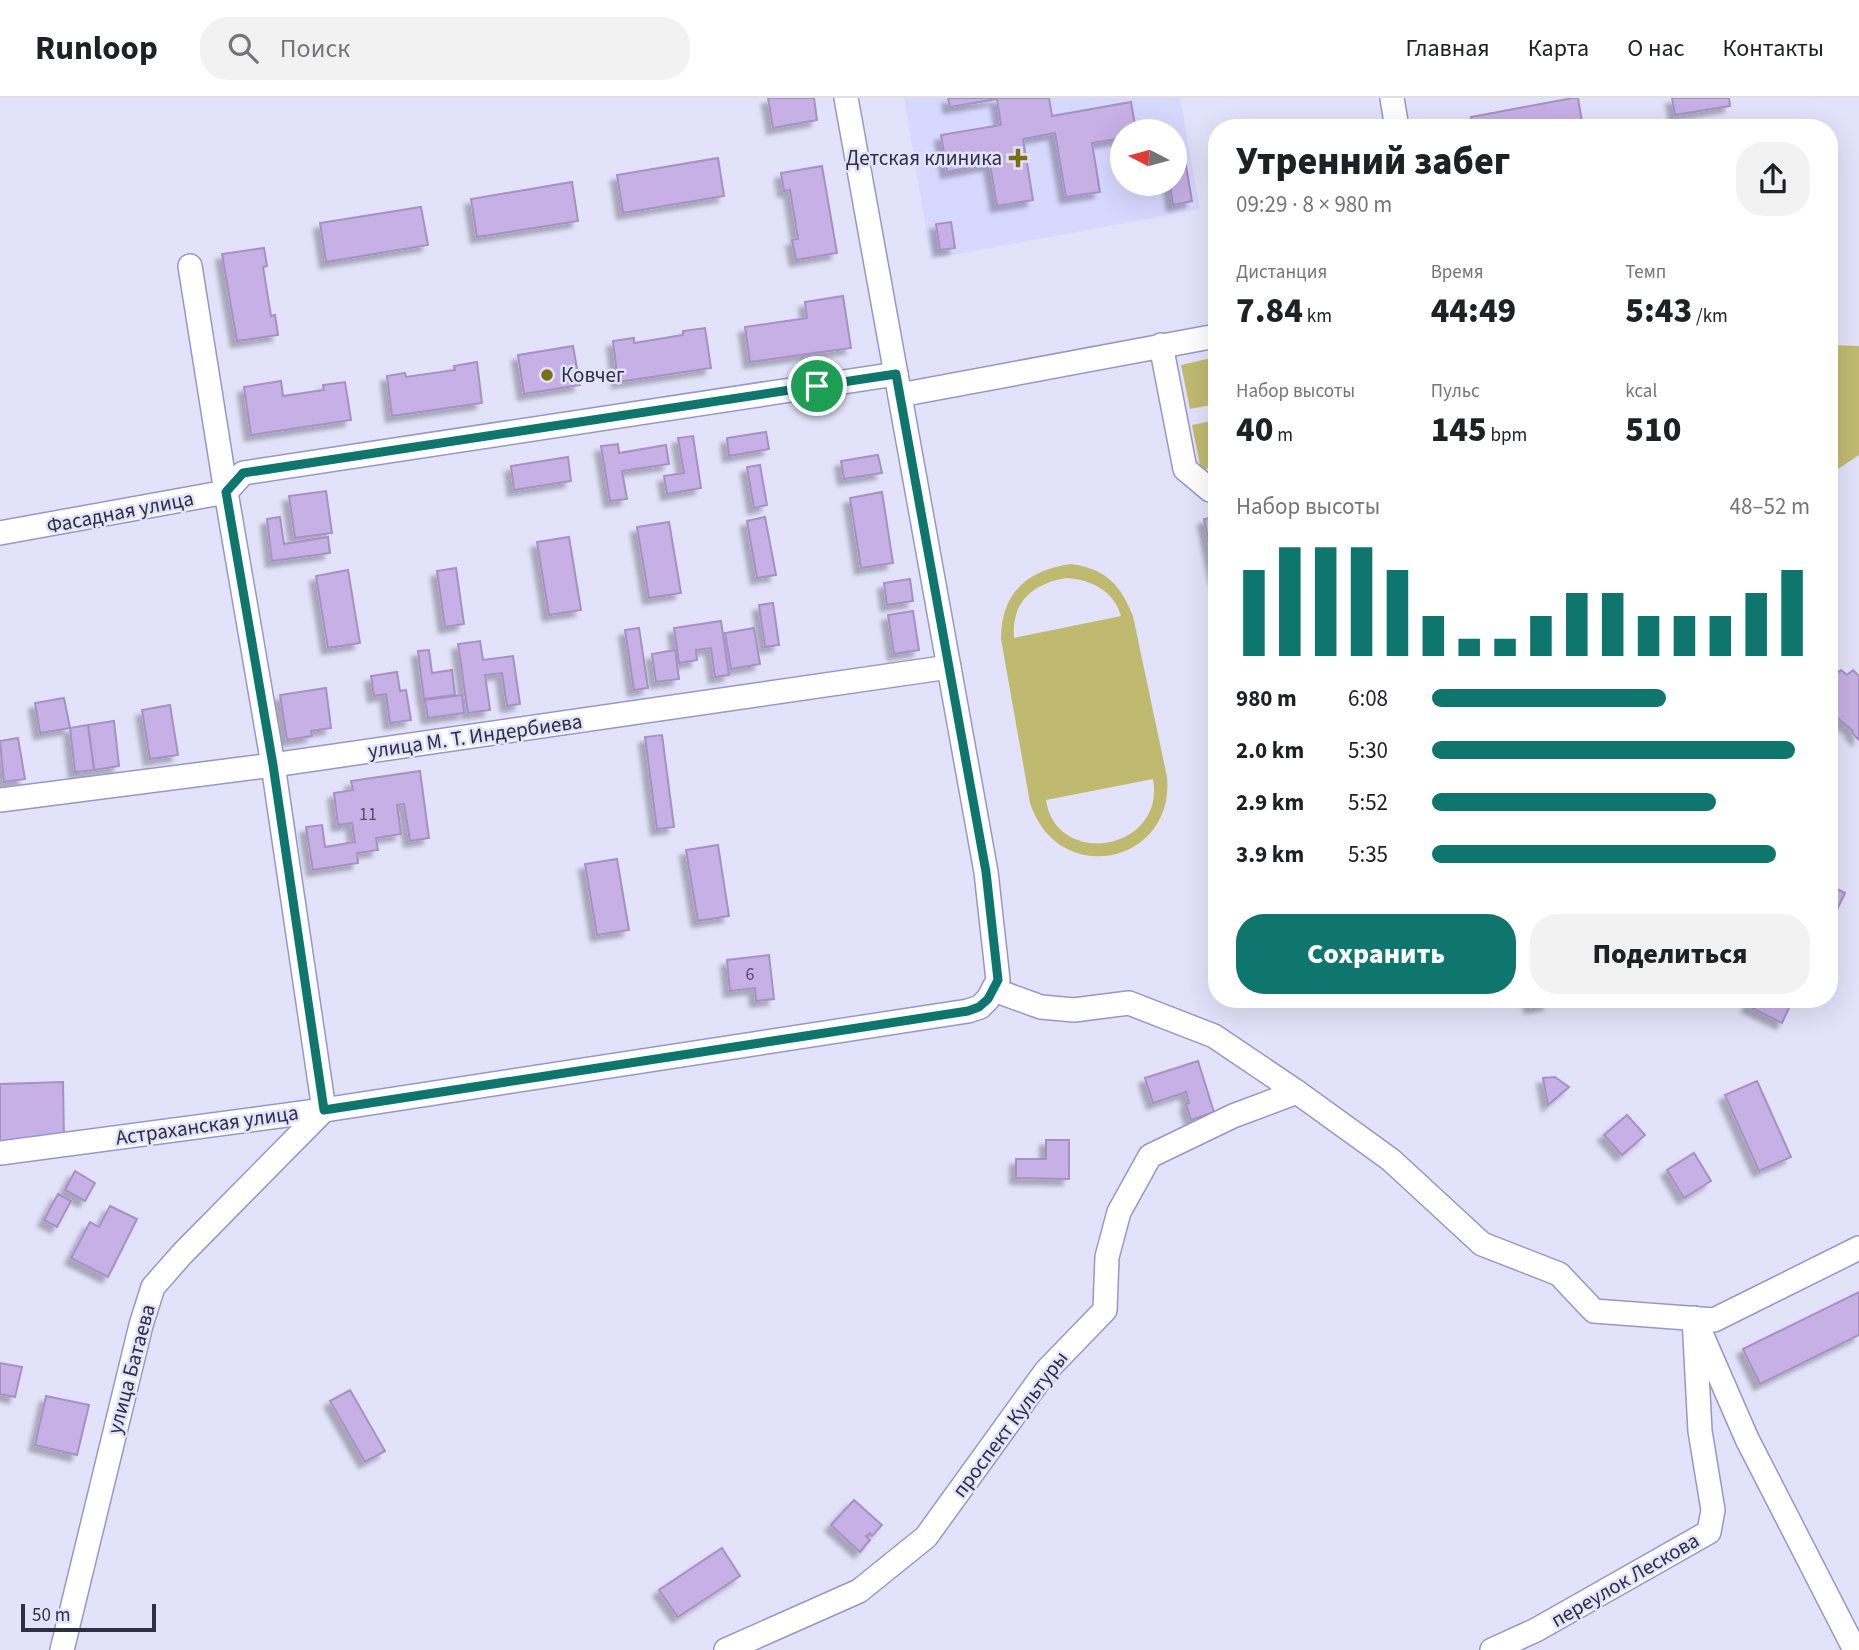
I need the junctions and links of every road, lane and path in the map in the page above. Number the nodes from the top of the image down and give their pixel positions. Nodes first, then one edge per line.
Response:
1 (846, 98) edge
2 (1392, 98) edge
3 (1396, 119) edge
4 (190, 266) dead end
5 (1208, 336) edge
6 (1161, 345) junction
7 (898, 384) junction
8 (1208, 488) edge
9 (226, 492) junction
10 (0, 533) edge
11 (949, 667) junction
12 (273, 765) junction
13 (0, 800) edge
14 (994, 990) junction
15 (1297, 1093) junction
16 (324, 1110) junction
17 (0, 1153) edge
18 (1859, 1248) edge
19 (1694, 1318) junction
20 (62, 1650) edge
21 (726, 1650) edge
22 (1492, 1650) edge
23 (1855, 1650) edge

1 - 7 street
2 - 3 street
4 - 9 street
5 - 6 street, Фасадная улица
6 - 7 street, Фасадная улица
6 - 8 street
7 - 9 street, Фасадная улица
7 - 11 street
9 - 10 street, Фасадная улица
9 - 12 street
11 - 12 street, улица М. Т. Индербиева
11 - 14 street
12 - 13 street, улица М. Т. Индербиева
12 - 16 street
14 - 15 street
14 - 16 street, Астраханская улица
15 - 19 street
15 - 21 street, проспект Культуры
16 - 17 street, Астраханская улица
16 - 20 street, улица Батаева
18 - 19 street
19 - 22 street, переулок Лескова
19 - 23 street

